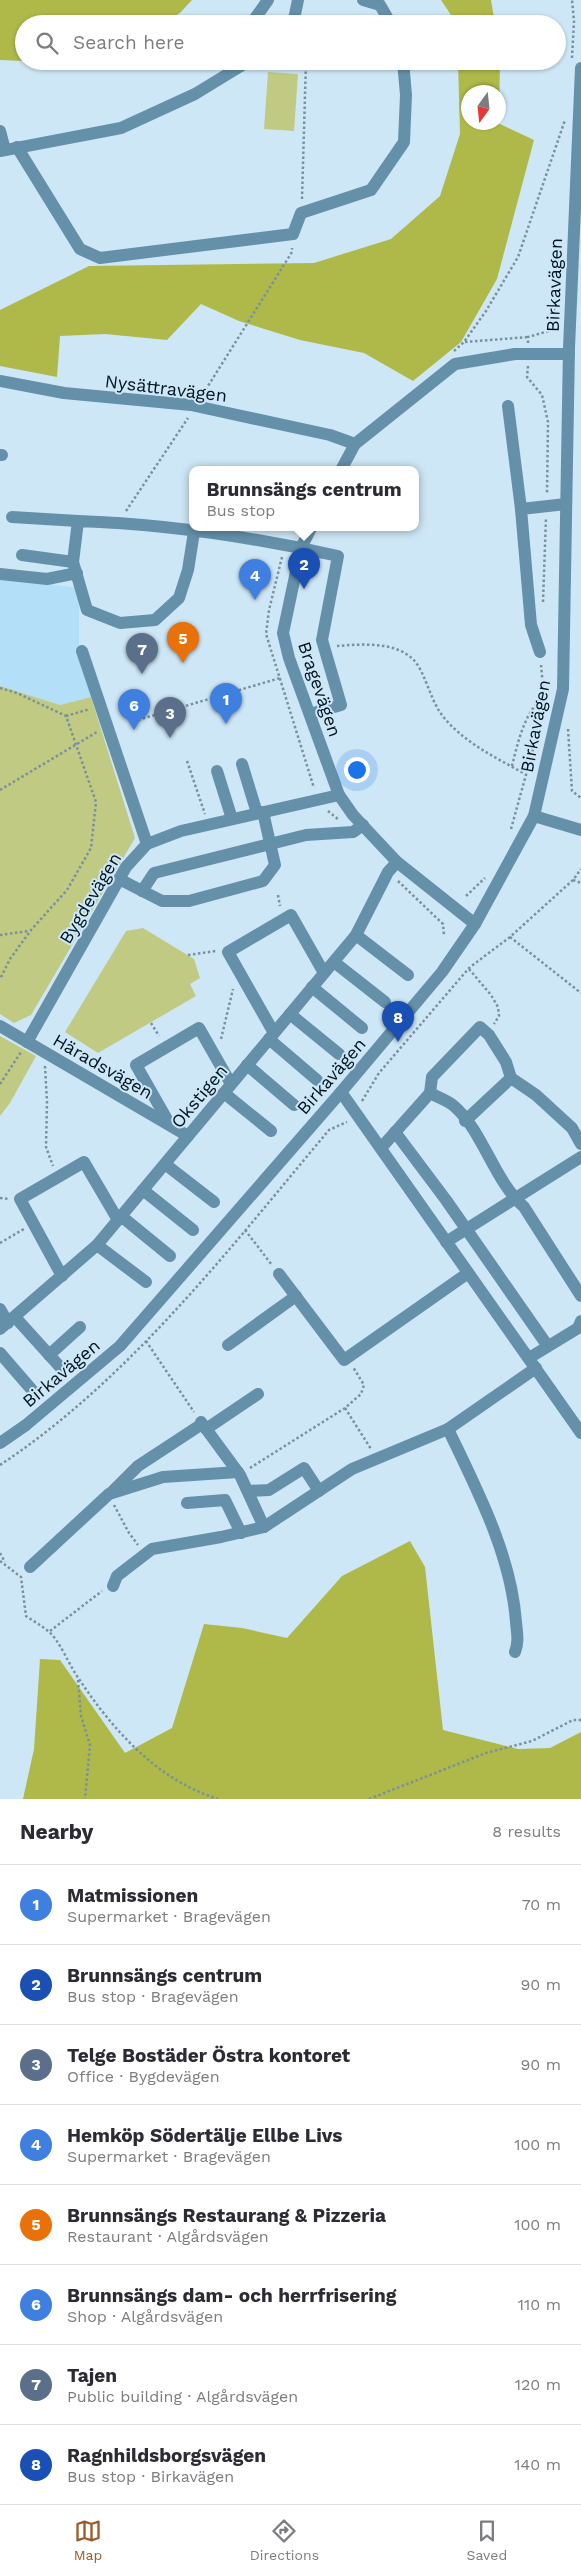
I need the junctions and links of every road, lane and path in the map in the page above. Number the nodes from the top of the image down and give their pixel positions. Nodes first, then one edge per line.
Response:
1 (268, 0) edge
2 (298, 0) edge
3 (363, 0) edge
4 (572, 0) edge
5 (257, 15) edge
6 (295, 15) edge
7 (386, 15) edge
8 (576, 67) edge
9 (235, 70) edge
10 (306, 70) edge
11 (404, 70) edge
12 (568, 130) dead end
13 (0, 131) edge
14 (7, 149) edge
15 (301, 213) junction
16 (293, 234) junction
17 (559, 262) dead end
18 (528, 337) junction
19 (464, 342) junction
20 (449, 354) dead end
21 (528, 354) junction
22 (569, 354) junction
23 (0, 381) edge
24 (196, 406) junction
25 (508, 406) dead end
26 (355, 444) junction
27 (343, 466) edge
28 (566, 504) junction
29 (547, 506) junction
30 (520, 510) junction
31 (12, 516) dead end
32 (78, 521) junction
33 (118, 523) junction
34 (310, 531) edge
35 (194, 532) junction
36 (301, 548) junction
37 (22, 555) dead end
38 (75, 567) junction
39 (0, 574) edge
40 (543, 606) dead end
41 (324, 647) junction
42 (82, 651) dead end
43 (540, 652) joint
44 (290, 658) junction
45 (296, 674) junction
46 (0, 688) edge
47 (544, 696) junction
48 (101, 706) junction
49 (545, 708) dead end
50 (172, 710) junction
51 (310, 714) junction
52 (66, 716) junction
53 (542, 716) dead end
54 (138, 720) dead end
55 (177, 726) dead end
56 (92, 733) dead end
57 (75, 744) junction
58 (187, 761) dead end
59 (242, 764) dead end
60 (512, 766) junction
61 (217, 771) dead end
62 (524, 774) dead end
63 (0, 790) edge
64 (572, 791) dead end
65 (339, 795) junction
66 (581, 798) edge
67 (260, 812) junction
68 (534, 816) junction
69 (232, 819) junction
70 (208, 825) junction
71 (363, 825) junction
72 (510, 830) dead end
73 (581, 830) edge
74 (270, 842) junction
75 (147, 844) junction
76 (393, 867) junction
77 (581, 869) edge
78 (491, 872) dead end
79 (119, 879) junction
80 (573, 880) junction
81 (581, 883) edge
82 (142, 891) junction
83 (466, 896) dead end
84 (474, 924) junction
85 (31, 930) junction
86 (0, 935) edge
87 (356, 935) junction
88 (444, 935) dead end
89 (510, 937) junction
90 (228, 952) junction
91 (188, 956) dead end
92 (334, 962) junction
93 (469, 968) junction
94 (238, 970) junction
95 (324, 973) junction
96 (408, 975) dead end
97 (0, 979) edge
98 (312, 987) junction
99 (581, 992) edge
100 (385, 1002) dead end
101 (290, 1014) junction
102 (151, 1023) dead end
103 (0, 1026) edge
104 (362, 1028) dead end
105 (488, 1033) junction
106 (271, 1036) junction
107 (27, 1042) junction
108 (166, 1047) junction
109 (44, 1052) junction
110 (339, 1054) dead end
111 (216, 1058) junction
112 (247, 1065) junction
113 (511, 1078) junction
114 (317, 1080) dead end
115 (0, 1084) edge
116 (227, 1089) junction
117 (341, 1092) junction
118 (430, 1093) junction
119 (294, 1105) dead end
120 (356, 1113) junction
121 (465, 1121) junction
122 (170, 1125) junction
123 (271, 1132) dead end
124 (396, 1132) junction
125 (188, 1136) junction
126 (581, 1144) edge
127 (381, 1148) junction
128 (581, 1157) edge
129 (165, 1164) junction
130 (59, 1176) junction
131 (143, 1190) junction
132 (514, 1198) junction
133 (214, 1202) dead end
134 (119, 1218) junction
135 (34, 1224) junction
136 (466, 1229) junction
137 (193, 1230) dead end
138 (245, 1230) junction
139 (446, 1242) junction
140 (0, 1243) edge
141 (97, 1245) junction
142 (170, 1256) dead end
143 (468, 1272) junction
144 (279, 1274) joint
145 (62, 1276) junction
146 (146, 1282) dead end
147 (296, 1296) junction
148 (581, 1296) edge
149 (0, 1309) edge
150 (581, 1320) edge
151 (7, 1323) edge
152 (80, 1327) dead end
153 (146, 1341) junction
154 (228, 1345) dead end
155 (547, 1345) junction
156 (0, 1353) edge
157 (49, 1355) junction
158 (347, 1357) junction
159 (533, 1363) junction
160 (61, 1368) dead end
161 (32, 1390) dead end
162 (258, 1394) dead end
163 (345, 1408) junction
164 (203, 1425) junction
165 (448, 1429) junction
166 (581, 1433) edge
167 (0, 1443) edge
168 (377, 1459) junction
169 (0, 1465) edge
170 (239, 1473) junction
171 (248, 1491) junction
172 (319, 1491) junction
173 (109, 1494) junction
174 (187, 1503) dead end
175 (264, 1527) junction
176 (241, 1533) junction
177 (0, 1553) edge
178 (145, 1554) junction
179 (0, 1561) edge
180 (6, 1563) junction
181 (30, 1567) dead end
182 (113, 1586) joint
183 (50, 1631) junction
184 (515, 1652) dead end
185 (78, 1678) junction
186 (581, 1720) edge
187 (85, 1799) edge
188 (218, 1799) edge
189 (370, 1799) edge

1 - 5 street
2 - 6 street
3 - 7 street
4 - 8 path
8 - 22 street, Birkavägen
9 - 14 street
10 - 15 path
11 - 15 street
12 - 19 path
13 - 14 street
14 - 16 street
15 - 16 street
16 - 24 path
17 - 18 path
18 - 19 path
18 - 21 path
19 - 20 path
21 - 22 street
21 - 26 street
21 - 29 path
22 - 28 street, Birkavägen
23 - 24 street, Nysättravägen
24 - 26 street, Nysättravägen
24 - 33 path
25 - 30 street
26 - 27 street
28 - 29 street
28 - 68 street, Birkavägen
29 - 30 street
29 - 40 path
30 - 43 street
31 - 32 street
32 - 33 street
32 - 38 street
33 - 35 street
34 - 36 street, Bragevägen
35 - 36 street
35 - 38 street
36 - 41 street
36 - 44 street, Bragevägen
37 - 38 street
38 - 39 street
41 - 44 path
41 - 51 street
41 - 60 path
42 - 48 street
43 - 47 path
44 - 45 street, Bragevägen
45 - 50 path
45 - 51 street, Bragevägen
46 - 52 path
47 - 49 path
47 - 60 path
48 - 52 path
48 - 75 street
50 - 54 path
50 - 55 path
51 - 65 street, Bragevägen
52 - 57 path
53 - 72 path
56 - 57 path
57 - 63 path
57 - 85 path
58 - 70 path
59 - 67 street
60 - 62 path
61 - 69 street
64 - 66 path
65 - 67 street
65 - 71 street, Bragevägen
67 - 69 street
67 - 74 street
68 - 73 street
68 - 84 street, Birkavägen
69 - 70 street
70 - 75 street
71 - 74 street
71 - 76 street, Bragevägen
74 - 82 street
74 - 82 street
75 - 79 street, Bygdevägen
76 - 84 street, Bragevägen
76 - 87 street, Okstigen
76 - 88 path
77 - 80 path
78 - 83 path
79 - 82 street
79 - 107 street, Bygdevägen
80 - 81 path
80 - 89 path
84 - 117 street, Birkavägen
85 - 86 path
85 - 97 path
87 - 92 street, Okstigen
87 - 96 street
89 - 93 path
89 - 99 path
90 - 91 path
90 - 94 street
90 - 95 street
92 - 95 street, Okstigen
92 - 100 street
93 - 105 path
93 - 120 path
94 - 106 street
94 - 111 path
95 - 98 street, Okstigen
98 - 101 street, Okstigen
98 - 104 street
101 - 106 street, Okstigen
101 - 110 street
102 - 108 path
103 - 107 street, Häradsvägen
105 - 113 street
105 - 118 street
106 - 112 street, Okstigen
106 - 114 street
107 - 109 street, Häradsvägen
107 - 115 path
108 - 111 street
108 - 122 street
109 - 122 street, Häradsvägen
109 - 130 path
111 - 116 street
112 - 116 street, Okstigen
112 - 119 street
113 - 121 street
113 - 126 street
116 - 123 street
116 - 125 street, Okstigen
117 - 120 street
117 - 167 street, Birkavägen
118 - 121 street
118 - 124 street
120 - 127 street
120 - 138 path
121 - 132 street
122 - 125 street, Häradsvägen
124 - 127 street
124 - 136 street
125 - 129 street, Okstigen
127 - 139 street
128 - 132 street
129 - 131 street, Okstigen
129 - 133 street
130 - 134 street
130 - 135 street
131 - 134 street, Okstigen
131 - 137 street
132 - 136 street
132 - 148 street
134 - 141 street, Okstigen
134 - 142 street
135 - 140 path
135 - 145 street
136 - 139 street
136 - 155 street
138 - 144 path
138 - 153 path
139 - 143 street
141 - 145 street, Okstigen
141 - 146 street
143 - 158 street
143 - 159 street
144 - 147 street
145 - 151 street, Okstigen
147 - 154 street
147 - 158 street
149 - 151 street
150 - 155 street
151 - 157 street
152 - 157 street
153 - 164 path
153 - 169 path
155 - 159 street
156 - 161 street
157 - 160 street
158 - 163 path
159 - 165 street
159 - 166 street
162 - 164 street
163 - 168 path
163 - 170 path
164 - 170 street
164 - 173 street
165 - 168 street
165 - 184 street
168 - 172 street
170 - 171 street
170 - 173 street
171 - 172 street
171 - 175 street
172 - 175 street
173 - 178 path
173 - 181 street
174 - 176 street
175 - 176 street
176 - 178 street
177 - 180 path
178 - 182 street
179 - 180 path
180 - 183 path
182 - 183 path
183 - 185 path
185 - 187 path
185 - 188 path
186 - 189 path

